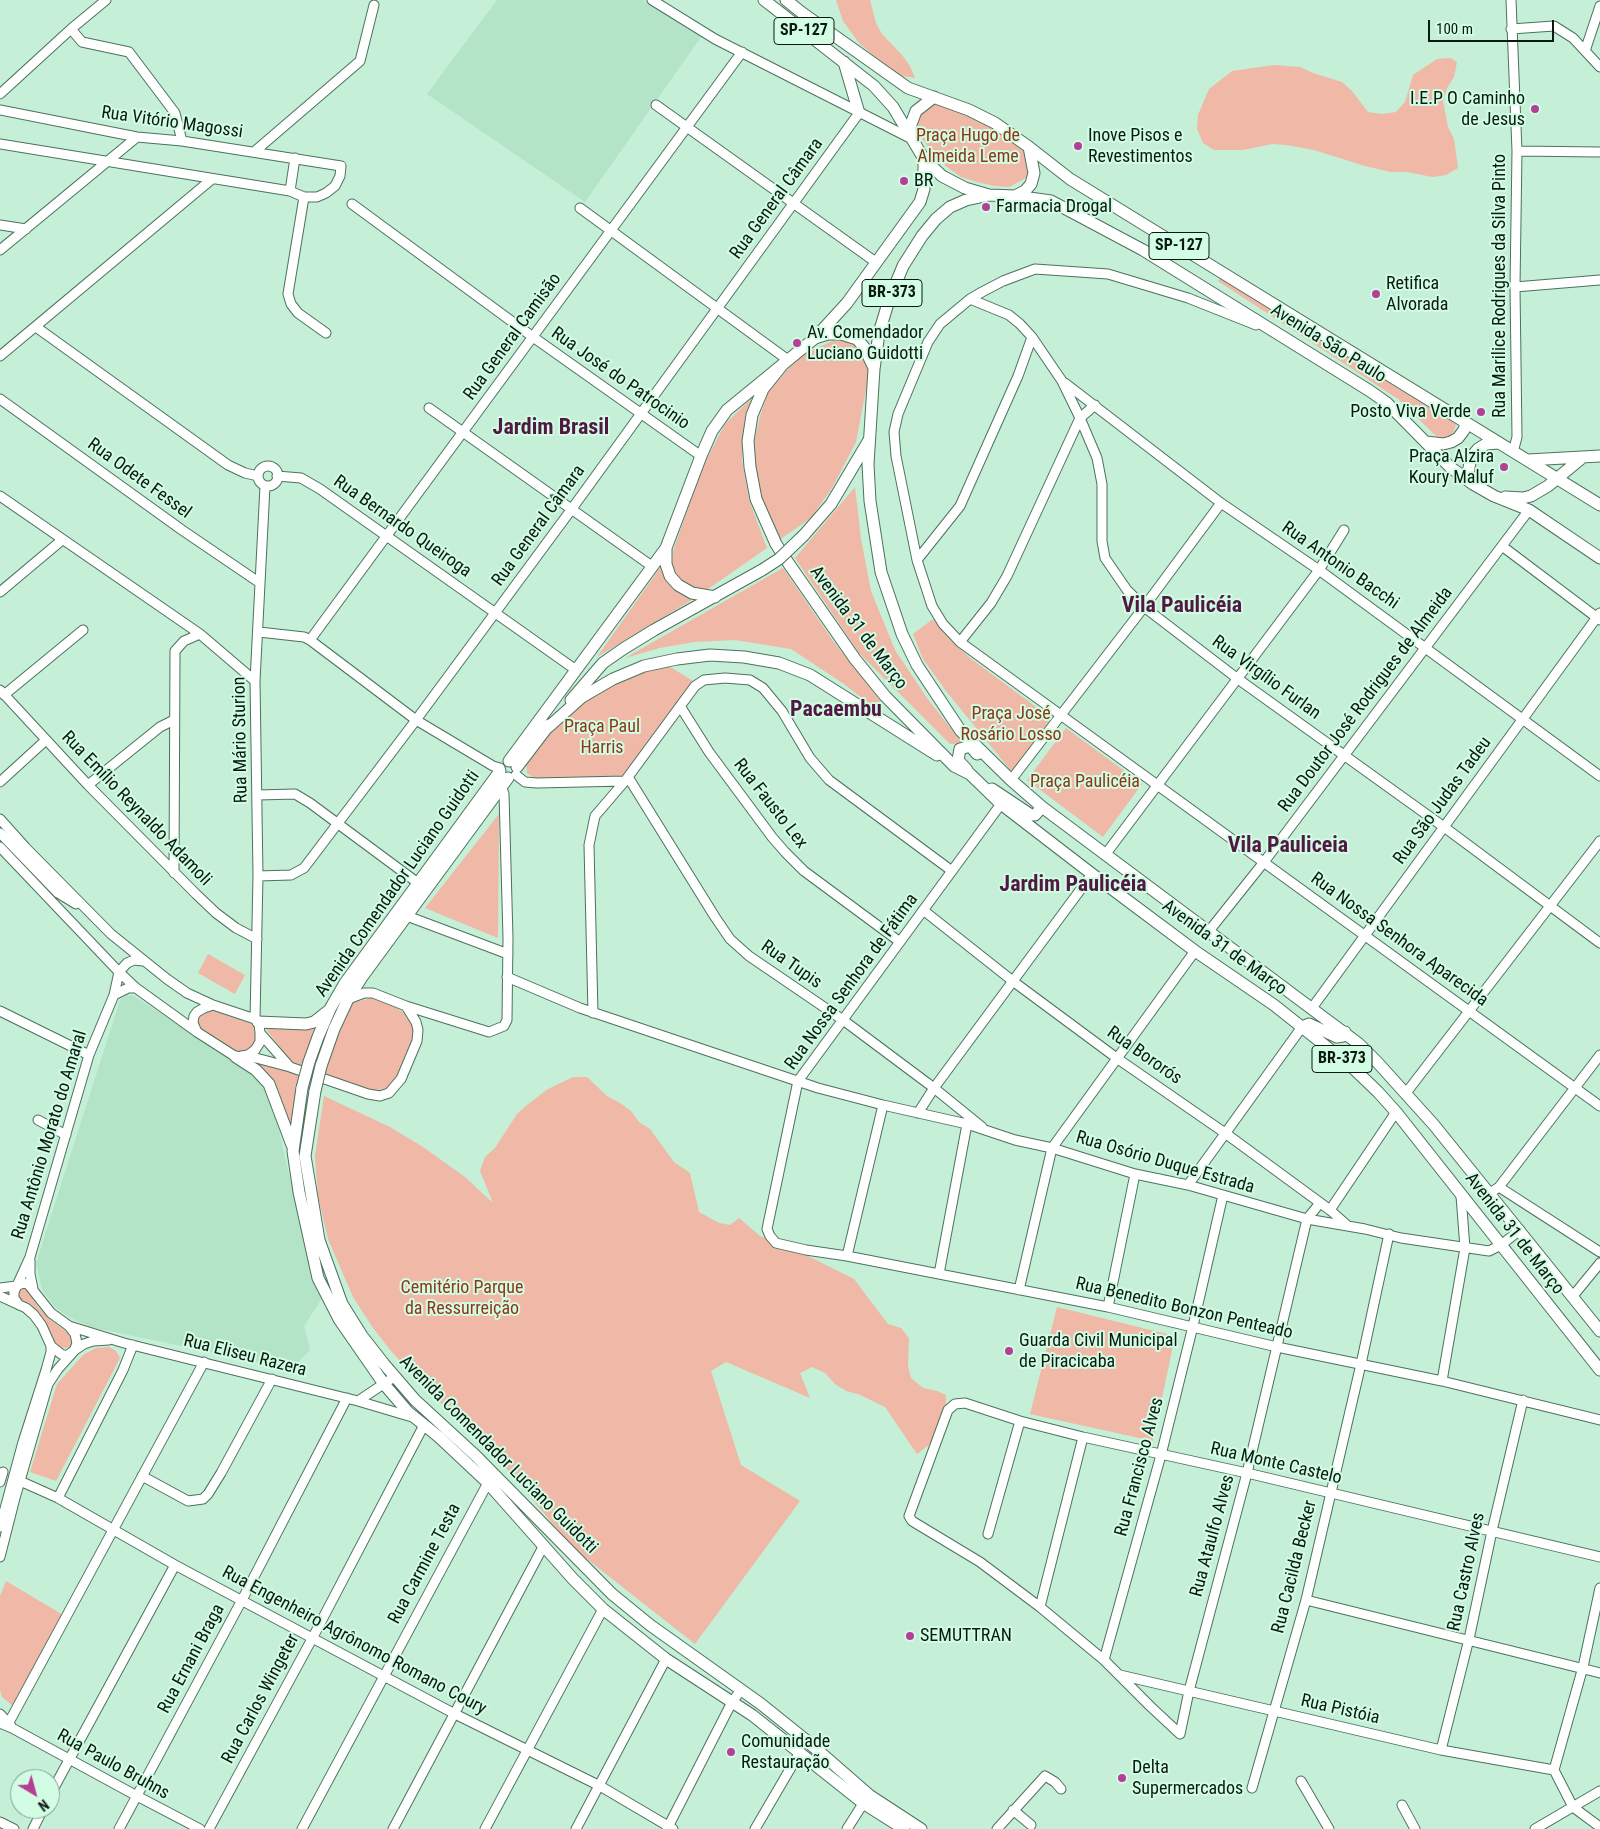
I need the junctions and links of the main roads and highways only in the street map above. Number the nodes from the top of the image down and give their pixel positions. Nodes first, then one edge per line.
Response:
1 (764, 0) edge
2 (786, 0) edge
3 (844, 62) junction
4 (934, 97) junction
5 (859, 113) road end
6 (912, 138) junction
7 (1029, 147) junction
8 (924, 158) junction
9 (990, 195) junction
10 (1015, 196) junction
11 (815, 338) junction
12 (786, 362) junction
13 (874, 369) junction
14 (1466, 423) junction
15 (870, 438) junction
16 (1426, 442) junction
17 (1498, 443) junction
18 (1600, 456) edge
19 (1583, 457) junction
20 (1528, 460) junction
21 (1541, 468) junction
22 (1558, 478) junction
23 (1473, 484) junction
24 (1536, 493) junction
25 (1494, 496) junction
26 (1600, 505) edge
27 (666, 548) junction
28 (1600, 558) edge
29 (715, 597) junction
30 (545, 730) junction
31 (954, 766) junction
32 (509, 770) junction
33 (970, 774) junction
34 (1011, 780) junction
35 (980, 782) junction
36 (1042, 807) junction
37 (1289, 991) junction
38 (1274, 1005) junction
39 (330, 1009) junction
40 (258, 1025) road end
41 (1302, 1026) junction
42 (1345, 1032) junction
43 (238, 1057) road end
44 (315, 1064) junction
45 (293, 1151) junction
46 (1600, 1330) edge
47 (1600, 1370) edge
48 (491, 1478) junction
49 (866, 1799) junction
50 (904, 1829) edge
51 (921, 1829) edge

1 - 3 main road, SP-127
2 - 4 main road, SP-127
3 - 5 main road
3 - 6 main road, SP-127
4 - 6 main road
4 - 7 main road, SP-127
6 - 8 main road, SP-127
7 - 10 main road
7 - 14 main road, Avenida São Paulo / SP-127
8 - 9 main road, SP-127
8 - 11 main road, Avenida Comendador Luciano Guidotti / BR-373
9 - 10 main road, SP-127
9 - 13 main road, Avenida Comendador Luciano Guidotti / BR-373
10 - 16 main road, Avenida São Paulo / SP-127
11 - 12 main road, Avenida Comendador Luciano Guidotti / BR-373
11 - 13 main road
12 - 27 main road, Avenida Comendador Luciano Guidotti
12 - 31 main road, Avenida 31 de Março / BR-373
13 - 15 main road, Avenida Comendador Luciano Guidotti / BR-373
14 - 16 main road
14 - 17 main road, Avenida São Paulo / SP-127
15 - 29 main road, Avenida Comendador Luciano Guidotti, bridge
15 - 34 main road, Avenida 31 de Março / BR-373
16 - 23 main road, Avenida São Paulo / SP-127
17 - 20 main road, Avenida São Paulo / SP-127
17 - 23 main road
18 - 19 main road
19 - 20 main road
19 - 22 main road
20 - 21 main road, Avenida São Paulo / SP-127
21 - 22 main road, Avenida São Paulo / SP-127
21 - 24 main road
22 - 24 main road
22 - 26 main road, Avenida São Paulo / SP-127
23 - 25 main road, Avenida São Paulo / SP-127
24 - 25 main road
25 - 28 main road, Avenida São Paulo / SP-127
27 - 29 main road
27 - 32 main road, Avenida Comendador Luciano Guidotti
29 - 30 main road, Avenida Comendador Luciano Guidotti
30 - 31 main road
30 - 32 main road, Avenida Comendador Luciano Guidotti
31 - 33 main road, Avenida 31 de Março / BR-373
32 - 39 main road, Avenida Comendador Luciano Guidotti
32 - 44 main road, Avenida Comendador Luciano Guidotti
33 - 34 main road
33 - 35 main road, Avenida 31 de Março / BR-373
34 - 36 main road, Avenida 31 de Março / BR-373
35 - 36 main road
35 - 38 main road, Avenida 31 de Março / BR-373
36 - 37 main road, Avenida 31 de Março / BR-373
37 - 38 main road
37 - 42 main road, Avenida 31 de Março / BR-373
38 - 41 main road, Avenida 31 de Março / BR-373
39 - 40 main road
39 - 44 main road, Avenida Comendador Luciano Guidotti
41 - 42 main road
41 - 47 main road, Avenida 31 de Março / BR-373
42 - 46 main road, Avenida 31 de Março / BR-373
43 - 45 main road
44 - 45 main road, Avenida Comendador Luciano Guidotti, bridge
44 - 48 main road, Avenida Comendador Luciano Guidotti, bridge
45 - 48 main road, Avenida Comendador Luciano Guidotti
48 - 49 main road, Avenida Comendador Luciano Guidotti
48 - 49 main road, Avenida Comendador Luciano Guidotti
49 - 50 main road, Avenida Comendador Luciano Guidotti
49 - 51 main road, Avenida Comendador Luciano Guidotti

